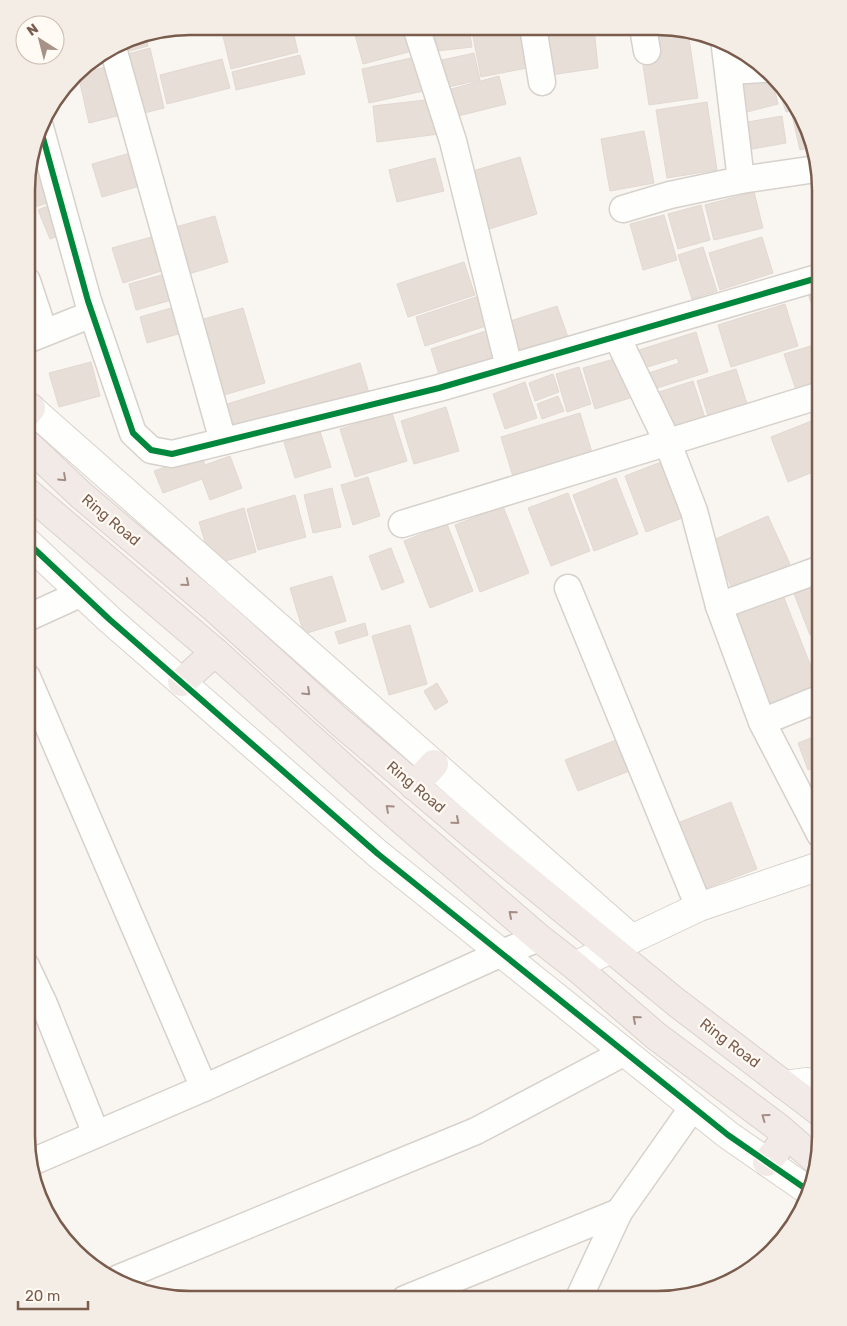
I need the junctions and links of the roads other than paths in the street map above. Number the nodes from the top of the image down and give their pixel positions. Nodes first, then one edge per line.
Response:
1 (419, 35) edge
2 (534, 35) edge
3 (115, 55) edge
4 (727, 59) edge
5 (747, 64) edge
6 (542, 82) dead end
7 (43, 139) edge
8 (810, 170) edge
9 (740, 180) junction
10 (623, 210) dead end
11 (812, 280) edge
12 (92, 314) junction
13 (36, 336) edge
14 (617, 337) junction
15 (509, 367) junction
16 (812, 398) edge
17 (35, 414) edge
18 (223, 441) junction
19 (667, 441) junction
20 (35, 452) edge
21 (35, 499) edge
22 (402, 524) dead end
23 (35, 549) edge
24 (812, 572) edge
25 (568, 588) dead end
26 (82, 593) junction
27 (719, 606) junction
28 (35, 614) edge
29 (214, 652) junction
30 (182, 682) junction
31 (35, 696) edge
32 (812, 701) edge
33 (762, 722) junction
34 (434, 764) junction
35 (414, 786) junction
36 (812, 819) edge
37 (812, 869) edge
38 (699, 907) junction
39 (539, 938) junction
40 (621, 944) junction
41 (502, 953) junction
42 (574, 966) junction
43 (35, 1008) edge
44 (625, 1052) junction
45 (812, 1083) edge
46 (784, 1085) junction
47 (204, 1088) junction
48 (812, 1106) edge
49 (693, 1107) junction
50 (96, 1134) junction
51 (788, 1136) junction
52 (811, 1155) edge
53 (37, 1160) edge
54 (767, 1162) junction
55 (803, 1187) edge
56 (619, 1212) junction
57 (125, 1276) edge
58 (424, 1291) edge
59 (582, 1291) edge

1 - 15 street
2 - 6 street
3 - 18 street
4 - 5 street
4 - 9 street
7 - 12 street
8 - 9 street
9 - 10 street
11 - 14 street
12 - 13 street
12 - 18 street
14 - 15 street
14 - 19 street
15 - 18 street
16 - 19 street
17 - 34 street
19 - 22 street
19 - 27 street
20 -> 35 highway, Ring Road
21 - 29 highway
23 - 26 street
24 - 27 street
25 - 38 street
26 - 28 street
26 - 30 street
27 - 33 street
29 - 30 highway
39 -> 29 highway
30 - 41 street
31 - 47 street
32 - 33 street
33 - 36 street
34 - 35 highway
34 - 40 street
35 -> 40 highway, Ring Road
37 - 38 street
38 - 40 street
39 - 41 street
39 - 42 highway
40 - 42 street
40 - 46 highway, Ring Road
41 - 44 street
41 - 47 street
51 -> 42 highway
43 - 50 street
44 - 49 street
44 - 57 street
45 - 46 street
46 - 48 highway, Ring Road
47 - 50 street
49 - 54 street
49 - 56 street
50 - 53 street
51 - 52 highway
51 - 54 highway
54 - 55 street
56 - 58 street
56 - 59 street

